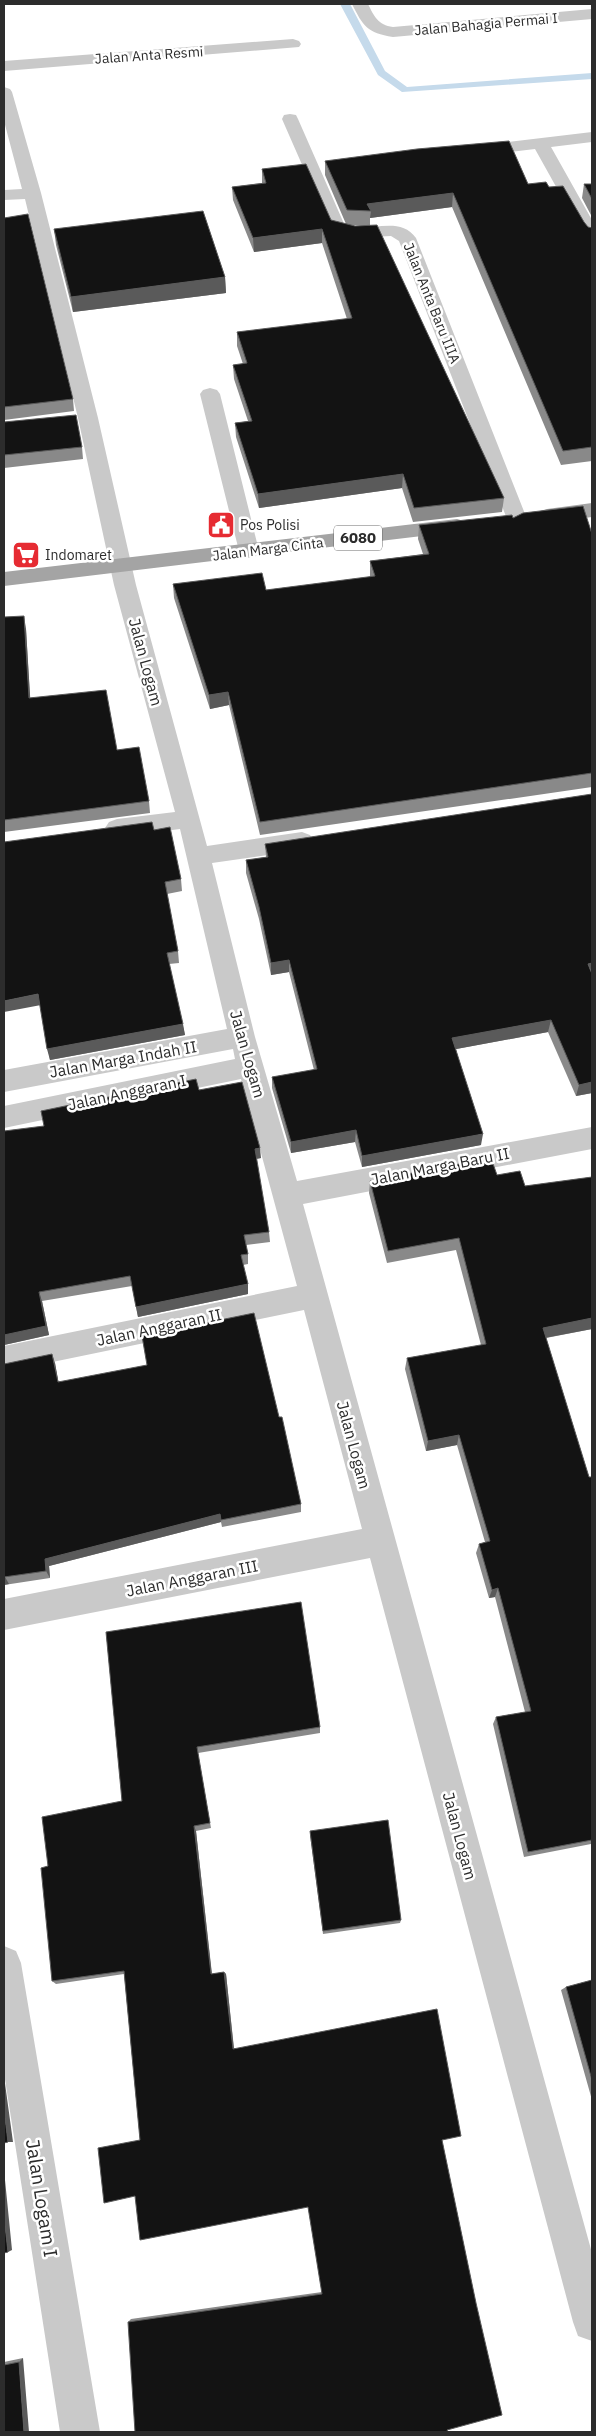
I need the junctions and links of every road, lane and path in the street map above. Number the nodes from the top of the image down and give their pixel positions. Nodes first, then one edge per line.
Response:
1 (360, 4) edge
2 (592, 14) edge
3 (294, 44) dead end
4 (4, 66) edge
5 (4, 92) edge
6 (290, 119) dead end
7 (592, 137) edge
8 (540, 143) junction
9 (462, 153) edge
10 (32, 193) junction
11 (4, 195) edge
12 (592, 235) edge
13 (210, 394) dead end
14 (592, 510) edge
15 (498, 522) junction
16 (248, 551) junction
17 (119, 566) junction
18 (4, 579) edge
19 (188, 819) junction
20 (98, 830) edge
21 (319, 838) edge
22 (197, 856) junction
23 (242, 1037) junction
24 (251, 1066) junction
25 (4, 1080) edge
26 (4, 1117) edge
27 (592, 1138) edge
28 (287, 1195) junction
29 (314, 1295) junction
30 (4, 1359) edge
31 (379, 1542) junction
32 (4, 1615) edge
33 (4, 1963) edge
34 (592, 2322) edge
35 (80, 2432) edge

1 - 2 street, Jalan Bahagia Permai I
3 - 4 street, Jalan Anta Resmi
5 - 10 street, Jalan Logam
6 - 15 street, Jalan Anta Baru IIIA
7 - 8 street
8 - 9 street
8 - 12 street
10 - 11 street
10 - 17 street, Jalan Logam
13 - 16 street
14 - 15 main road, Jalan Marga Cinta / 6080
15 - 16 main road, Jalan Marga Cinta / 6080
16 - 17 main road, Jalan Marga Cinta / 6080
17 - 18 main road, Jalan Marga Cinta / 6080
17 - 19 street, Jalan Logam
19 - 20 street
19 - 22 street, Jalan Logam
21 - 22 street
22 - 23 street, Jalan Logam
23 - 24 street, Jalan Logam
23 - 25 street, Jalan Marga Indah II
24 - 26 street, Jalan Anggaran I
24 - 28 street, Jalan Logam
27 - 28 street, Jalan Marga Baru II
28 - 29 street, Jalan Logam
29 - 30 street, Jalan Anggaran II
29 - 31 street, Jalan Logam
31 - 32 street, Jalan Anggaran III
31 - 34 street, Jalan Logam
33 - 35 street, Jalan Logam I

